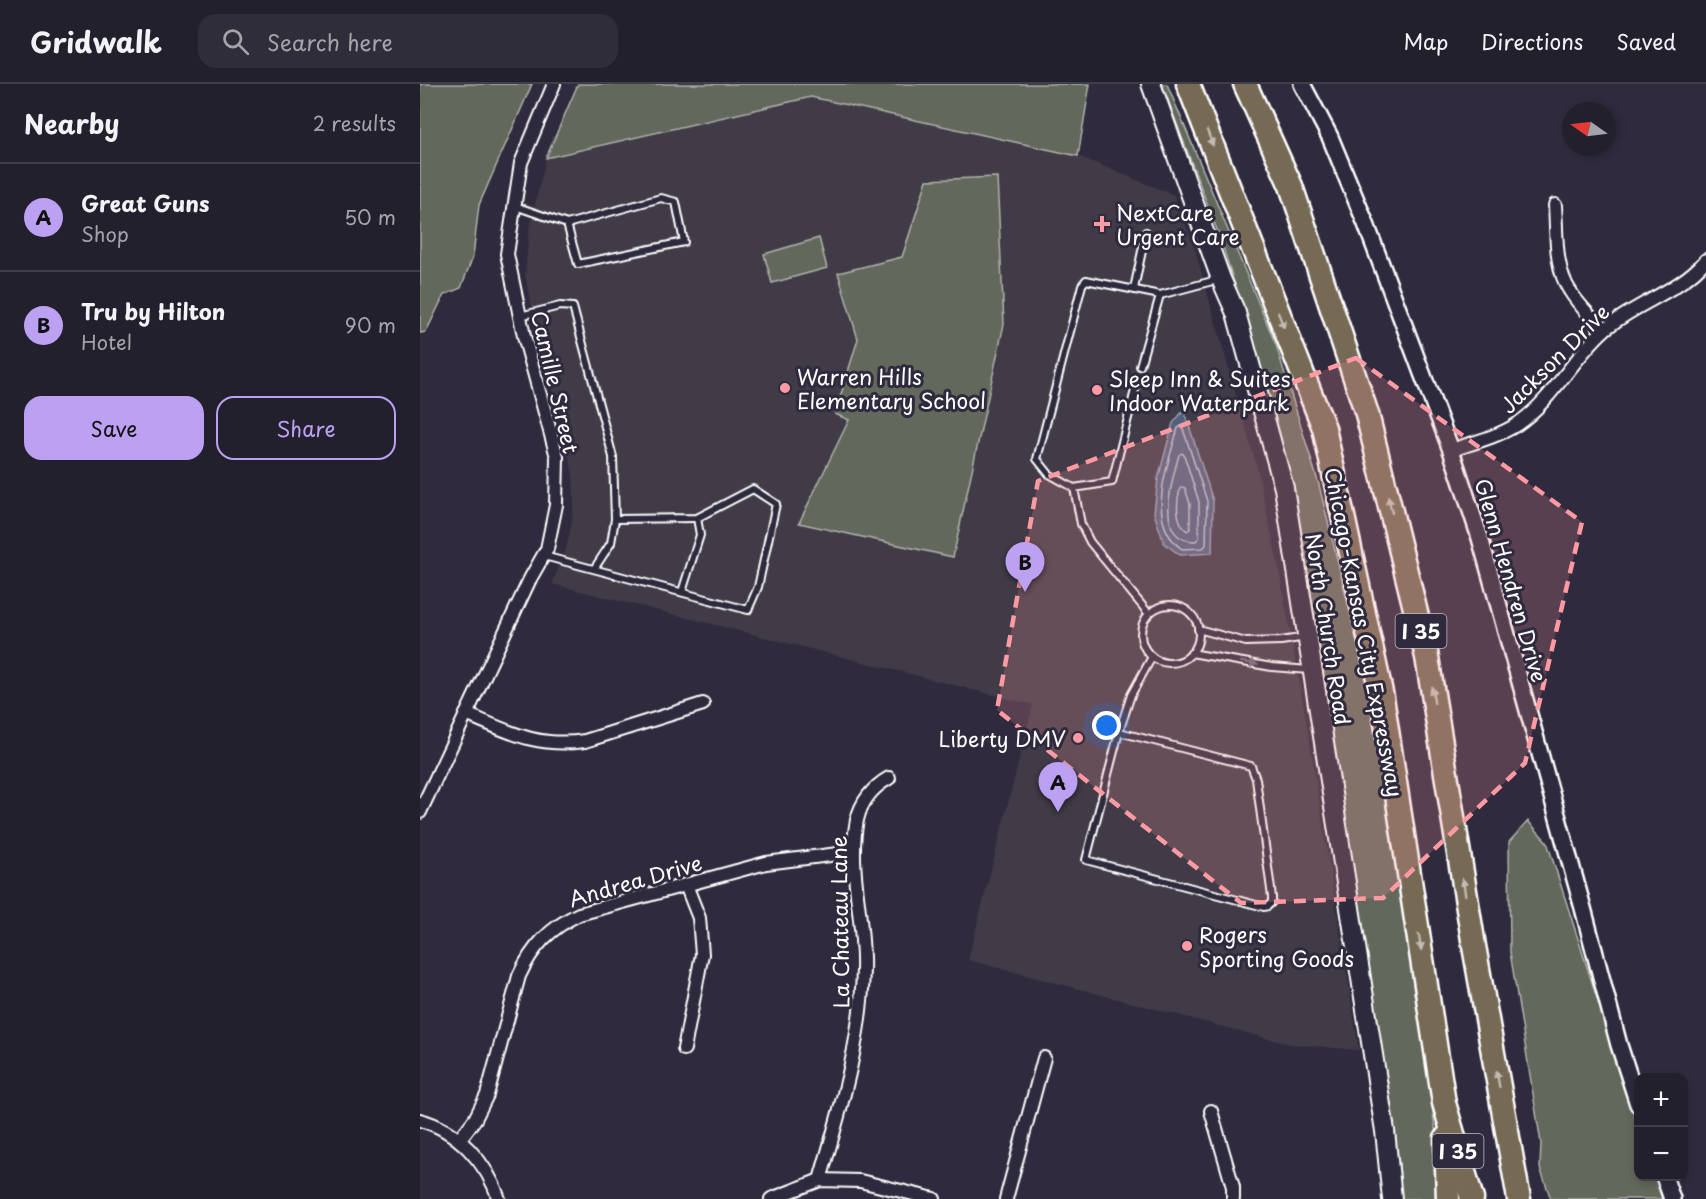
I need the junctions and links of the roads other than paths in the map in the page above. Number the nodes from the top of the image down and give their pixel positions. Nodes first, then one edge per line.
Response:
1 (554, 84) edge
2 (1150, 84) edge
3 (1188, 84) edge
4 (1245, 84) edge
5 (1302, 84) edge
6 (1555, 205) dead end
7 (514, 206) junction
8 (567, 224) junction
9 (1146, 232) dead end
10 (1706, 260) edge
11 (1221, 279) junction
12 (1134, 289) junction
13 (1160, 295) junction
14 (520, 316) junction
15 (1603, 331) junction
16 (1140, 366) dead end
17 (1136, 386) dead end
18 (1451, 450) junction
19 (1074, 488) junction
20 (697, 518) junction
21 (615, 519) junction
22 (543, 556) junction
23 (594, 569) junction
24 (682, 592) junction
25 (1149, 614) junction
26 (1198, 629) junction
27 (1306, 637) junction
28 (1191, 652) junction
29 (1152, 657) junction
30 (1313, 670) junction
31 (703, 704) dead end
32 (466, 714) junction
33 (1119, 732) junction
34 (889, 778) dead end
35 (423, 798) edge
36 (420, 813) edge
37 (854, 852) junction
38 (686, 885) junction
39 (684, 1049) dead end
40 (1044, 1058) dead end
41 (1634, 1092) edge
42 (1444, 1103) junction
43 (1211, 1111) dead end
44 (1504, 1117) junction
45 (420, 1120) edge
46 (459, 1140) junction
47 (820, 1180) junction
48 (1666, 1181) edge
49 (499, 1199) edge
50 (771, 1199) edge
51 (934, 1199) edge
52 (1006, 1199) edge
53 (1233, 1199) edge
54 (1392, 1199) edge
55 (1448, 1199) edge
56 (1472, 1199) edge
57 (1519, 1199) edge
58 (1534, 1199) edge
59 (1672, 1199) edge

1 - 7 street, Camille Street
2 - 11 main road, North Church Road
3 -> 42 highway, Chicago-Kansas City Expressway / I 35
44 -> 4 highway, I 35
5 - 18 street, Glenn Hendren Drive
6 - 15 street
7 - 8 lane
7 - 14 street, Camille Street
8 - 8 lane
9 - 12 lane
10 - 15 street, Jackson Drive
11 - 13 lane
11 - 27 main road, North Church Road
12 - 13 lane
12 - 19 lane
13 - 16 lane
14 - 21 lane
14 - 22 street, Camille Street
15 - 18 street, Jackson Drive
17 - 19 lane
18 - 41 street, Glenn Hendren Drive
19 - 25 lane
20 - 21 lane
20 - 24 lane
20 - 24 lane
21 - 23 lane
22 - 23 lane
22 - 32 street, Camille Street
23 - 24 lane
25 - 26 lane
25 - 29 lane
26 - 27 lane
26 - 28 lane
27 - 30 main road, North Church Road
28 - 29 lane
28 -> 30 lane
29 - 33 lane
30 - 54 main road, North Church Road
31 - 32 street
32 - 35 street, Camille Street
33 - 33 lane
34 - 37 street, La Chateau Lane
35 - 36 street, Camille Street
37 - 38 street, Andrea Drive
37 - 47 street, La Chateau Lane
38 - 39 street
38 - 46 street, Andrea Drive
40 - 52 street
42 - 55 highway
42 - 56 highway, Chicago-Kansas City Expressway / I 35
43 - 53 street
44 - 57 highway, I 35
44 - 58 highway
45 - 46 street
46 - 49 street
47 - 50 street
47 - 51 street
48 - 59 street

